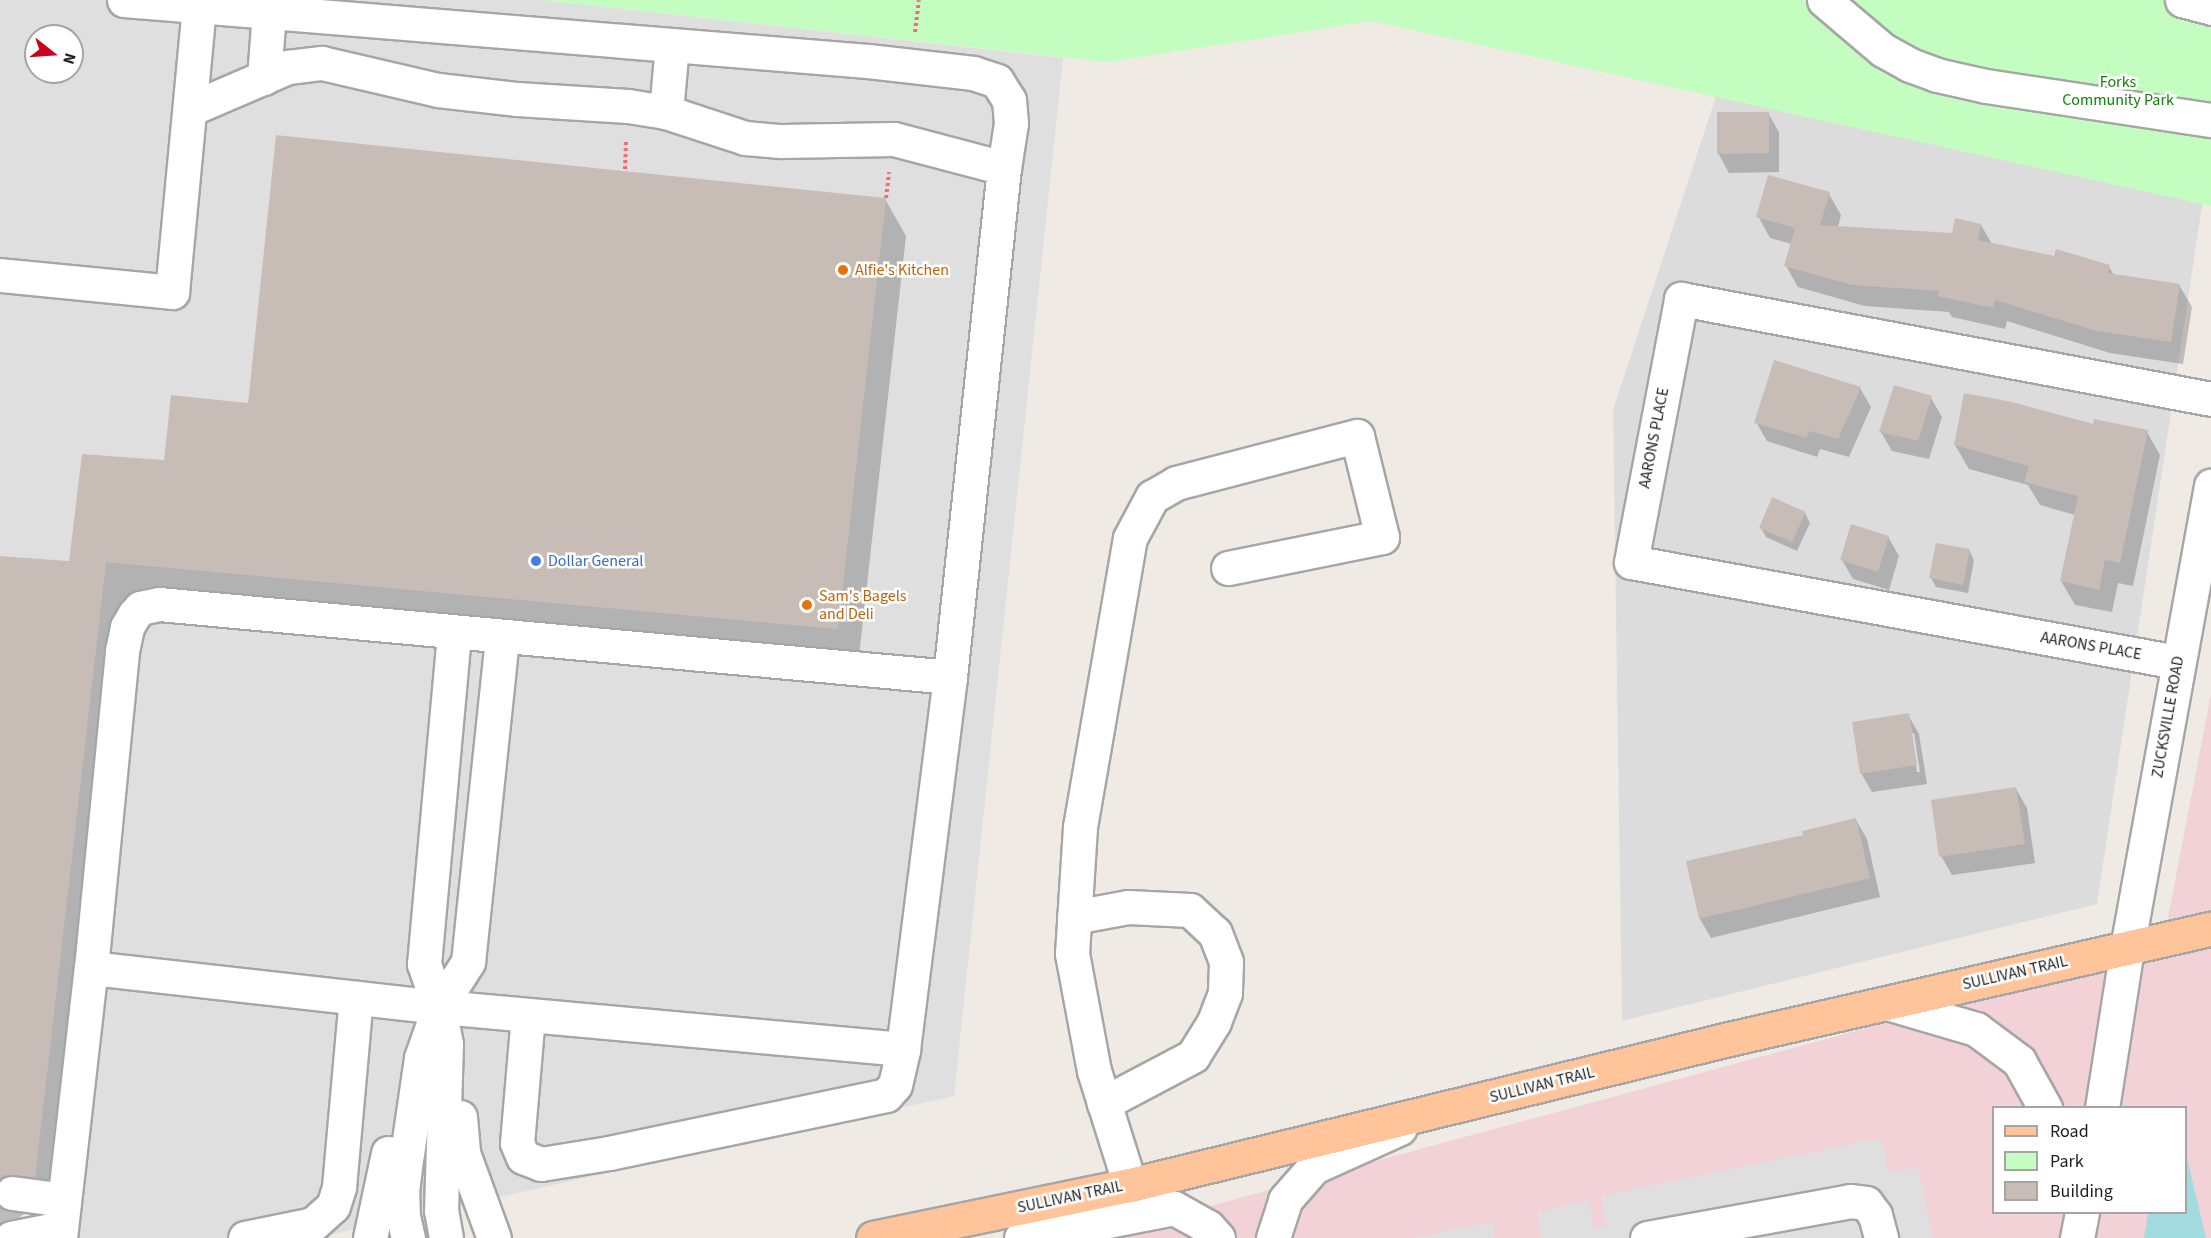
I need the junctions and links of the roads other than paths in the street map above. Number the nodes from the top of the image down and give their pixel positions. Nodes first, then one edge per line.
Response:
1 (124, 0) edge
2 (1824, 0) edge
3 (2182, 0) edge
4 (198, 6) junction
5 (2211, 9) edge
6 (269, 12) junction
7 (672, 45) junction
8 (264, 78) junction
9 (190, 109) junction
10 (666, 112) junction
11 (2211, 120) edge
12 (1004, 168) junction
13 (0, 275) edge
14 (2211, 399) edge
15 (2210, 501) edge
16 (1228, 568) dead end
17 (2200, 604) edge
18 (454, 633) junction
19 (502, 637) junction
20 (2177, 662) junction
21 (950, 677) junction
22 (1074, 917) junction
23 (2211, 929) edge
24 (2127, 948) junction
25 (90, 968) junction
26 (356, 998) junction
27 (1887, 1003) junction
28 (439, 1007) junction
29 (528, 1015) junction
30 (903, 1049) junction
31 (1104, 1103) junction
32 (2044, 1106) edge
33 (2102, 1106) edge
34 (1438, 1110) junction
35 (1130, 1185) junction
36 (12, 1193) dead end
37 (2069, 1214) edge
38 (2081, 1214) edge
39 (62, 1222) edge
40 (11, 1238) edge
41 (245, 1238) edge
42 (370, 1238) edge
43 (408, 1238) edge
44 (446, 1238) edge
45 (494, 1238) edge
46 (873, 1238) edge
47 (1021, 1238) edge
48 (1218, 1238) edge
49 (1273, 1238) edge
50 (1647, 1238) edge
51 (1881, 1238) edge
52 (2075, 1238) edge

1 - 4 street
2 - 11 street
3 - 5 street
4 - 6 street
4 - 9 street
6 - 7 street
6 - 8 street
7 - 10 street
7 - 12 street
8 - 9 street
8 - 10 street
9 - 13 street
10 - 12 street
12 - 21 street
14 - 20 street, AARONS PLACE
15 - 17 street, ZUCKSVILLE ROAD
16 - 22 street
17 - 20 street, ZUCKSVILLE ROAD
18 - 19 street
18 - 25 street
18 - 28 street
19 - 21 street
19 - 28 street
20 - 24 street, ZUCKSVILLE ROAD
21 - 30 street
22 - 31 street
22 - 31 street
23 - 24 main road, SULLIVAN TRAIL
24 - 27 main road, SULLIVAN TRAIL
24 - 33 street, ZUCKSVILLE ROAD
25 - 26 street
25 - 39 street
26 - 28 street
26 - 41 street
27 - 32 street
27 - 34 main road, SULLIVAN TRAIL
28 - 29 street
28 - 42 street
28 - 43 street
28 - 44 street
28 - 45 street
29 - 30 street
29 - 30 street
31 - 35 street
34 - 35 main road, SULLIVAN TRAIL
34 - 49 street
35 - 46 main road, SULLIVAN TRAIL
36 - 39 street
37 - 52 street
38 - 52 street
39 - 40 street
47 - 48 street
50 - 51 street

